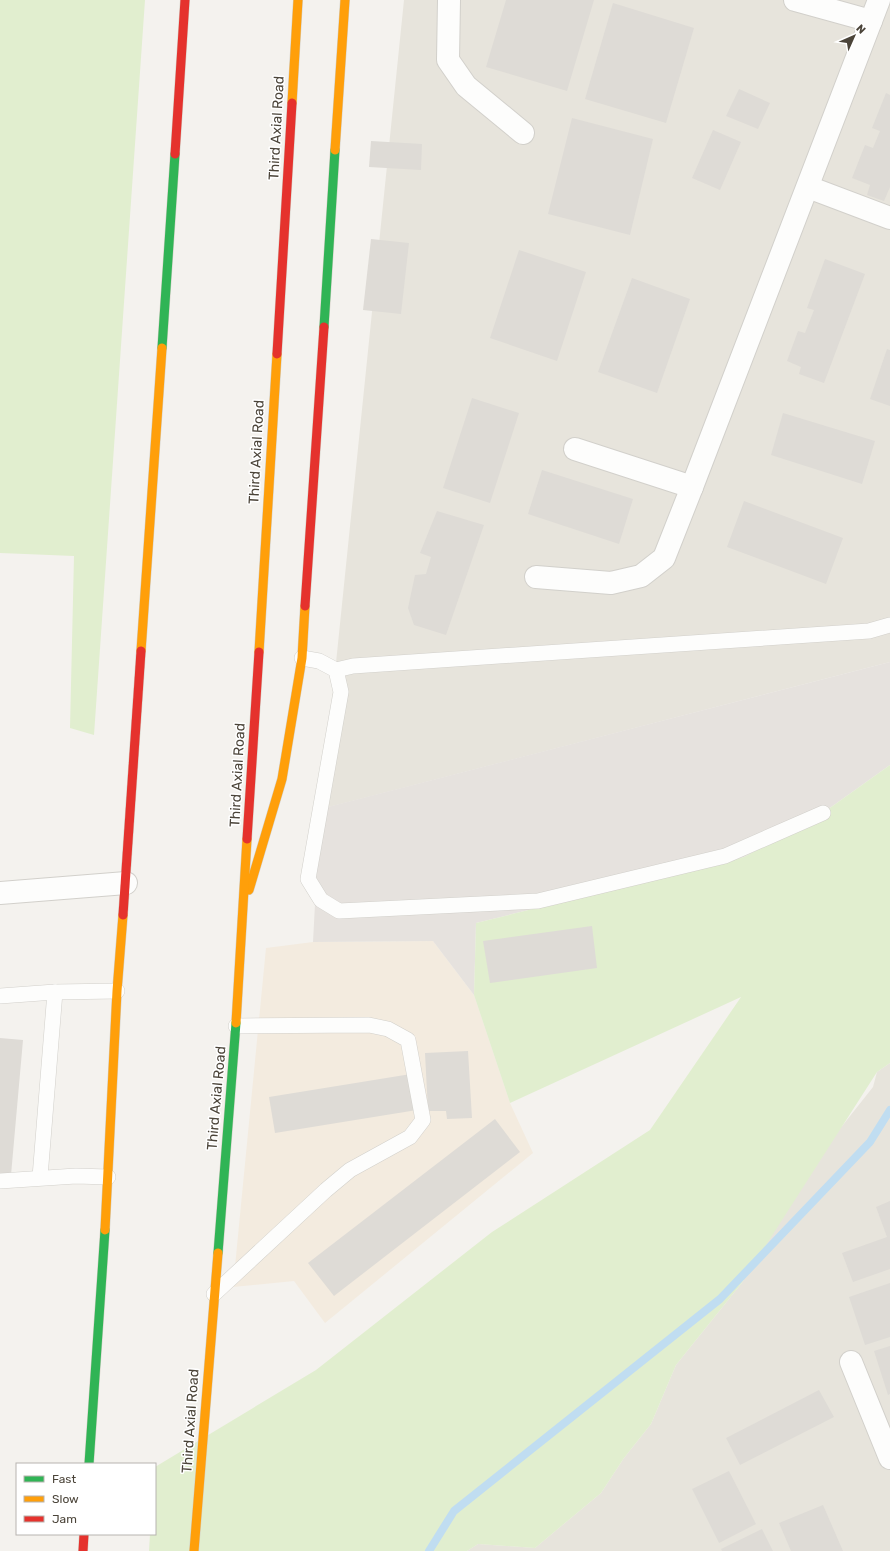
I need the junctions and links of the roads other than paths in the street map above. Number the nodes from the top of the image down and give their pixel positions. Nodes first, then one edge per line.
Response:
1 (185, 0) edge
2 (298, 0) edge
3 (345, 0) edge
4 (449, 0) edge
5 (796, 0) edge
6 (879, 0) edge
7 (871, 21) junction
8 (523, 133) dead end
9 (808, 187) junction
10 (890, 218) edge
11 (575, 449) dead end
12 (692, 488) junction
13 (536, 577) dead end
14 (890, 625) edge
15 (302, 658) junction
16 (336, 670) junction
17 (823, 813) dead end
18 (126, 883) junction
19 (0, 894) edge
20 (243, 910) junction
21 (117, 991) junction
22 (55, 992) junction
23 (0, 996) edge
24 (236, 1026) junction
25 (40, 1177) junction
26 (108, 1178) junction
27 (0, 1181) edge
28 (214, 1294) junction
29 (851, 1362) dead end
30 (890, 1458) edge
31 (89, 1463) edge
32 (84, 1535) edge
33 (83, 1551) edge
34 (194, 1551) edge

1 - 18 main road
2 - 20 main road, Third Axial Road
3 - 15 main road
4 - 8 street
5 - 7 street
6 - 7 street
7 - 9 street
9 - 10 street
9 - 12 street
11 - 12 street
12 - 13 street
14 - 16 lane
15 - 16 lane
15 - 20 main road
16 - 17 lane
18 - 19 street
18 - 21 main road
20 - 24 main road, Third Axial Road
21 - 22 lane
21 - 26 main road
22 - 23 lane
22 - 25 lane
24 - 28 main road, Third Axial Road
24 - 28 lane
25 - 26 lane
25 - 27 lane
26 - 31 main road
28 - 34 main road, Third Axial Road
29 - 30 street
32 - 33 main road

